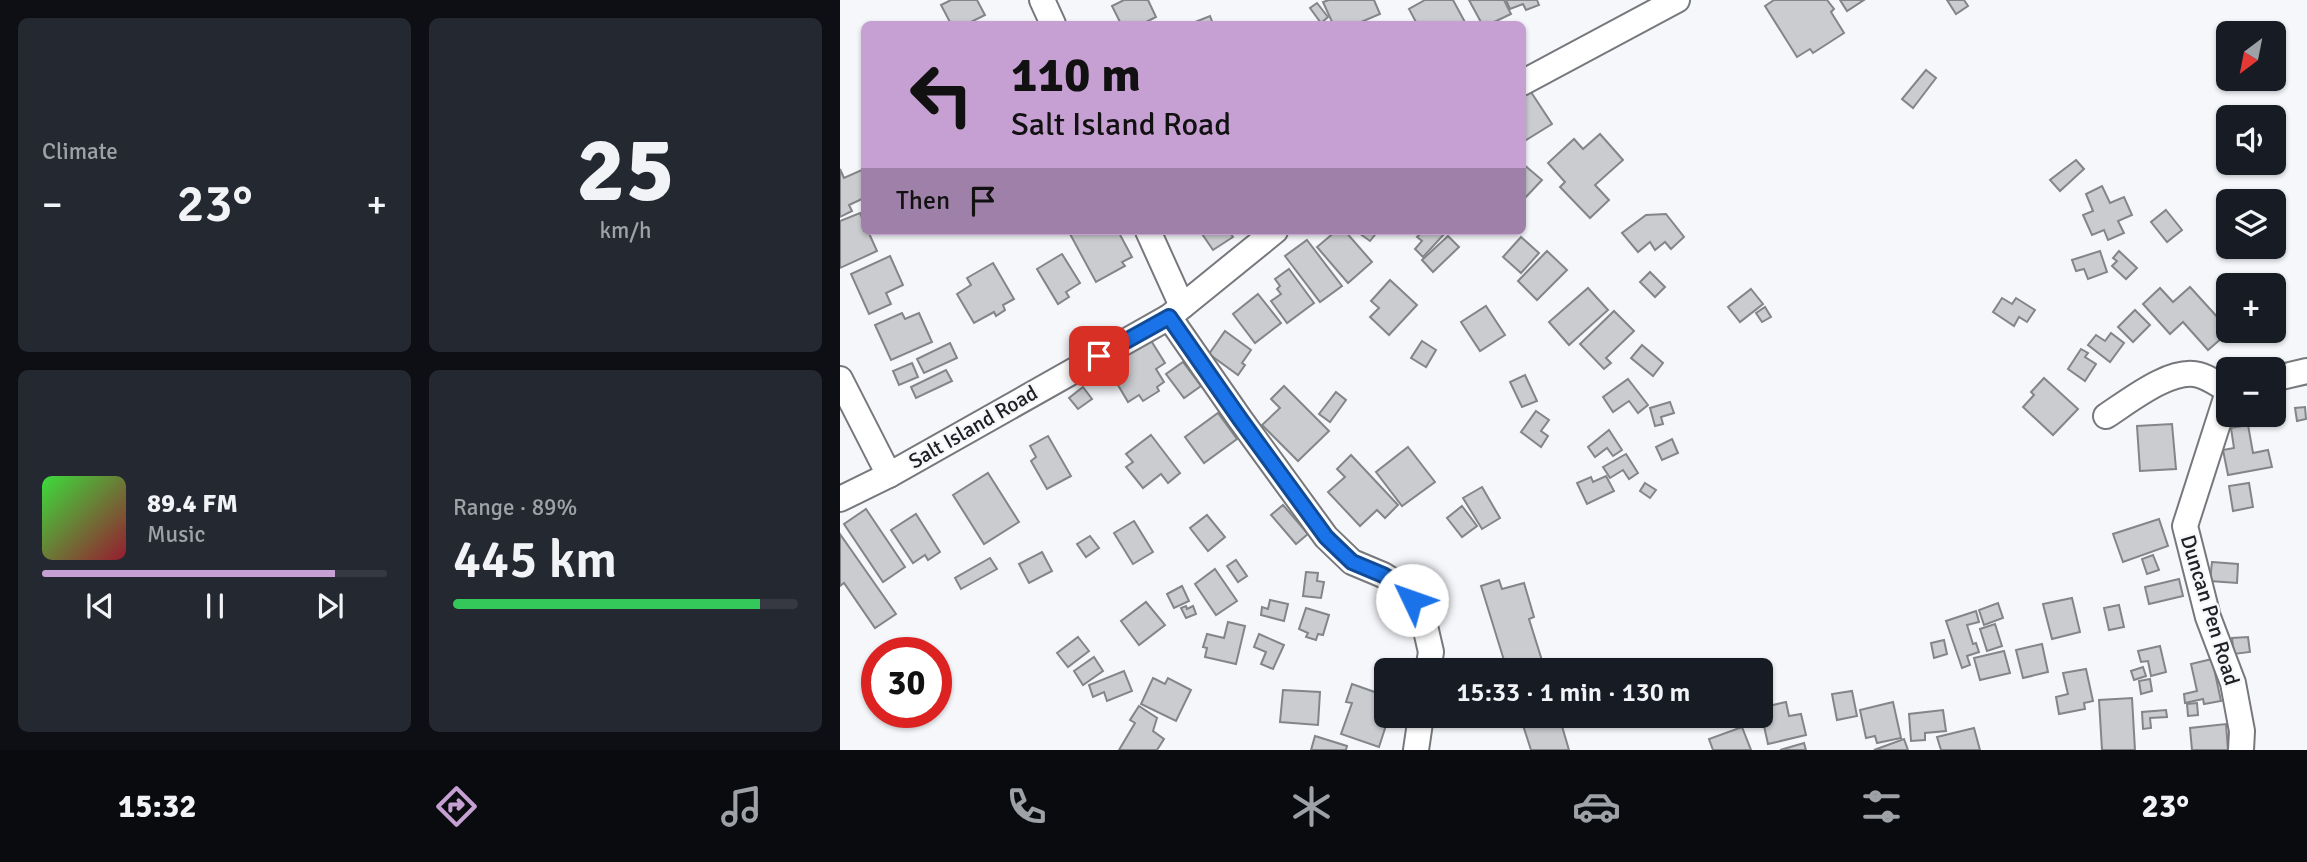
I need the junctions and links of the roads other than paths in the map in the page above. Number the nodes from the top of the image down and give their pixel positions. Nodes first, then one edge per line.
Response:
1 (1042, 0) edge
2 (1677, 0) edge
3 (1052, 21) edge
4 (1526, 81) edge
5 (1148, 235) edge
6 (1270, 235) edge
7 (1175, 312) junction
8 (2307, 371) edge
9 (2286, 376) edge
10 (840, 379) edge
11 (2216, 384) edge
12 (2106, 416) dead end
13 (2217, 427) edge
14 (889, 475) junction
15 (840, 499) edge
16 (1430, 658) edge
17 (1419, 728) edge
18 (1416, 750) edge
19 (2241, 750) edge

1 - 3 street
2 - 4 street
5 - 7 street
6 - 7 street, Salt Island Road
7 - 14 street, Salt Island Road
7 - 16 street
8 - 9 street
10 - 14 street
11 - 12 street, Duncan Pen Road
13 - 19 street, Duncan Pen Road
14 - 15 street, Salt Island Road
17 - 18 street

